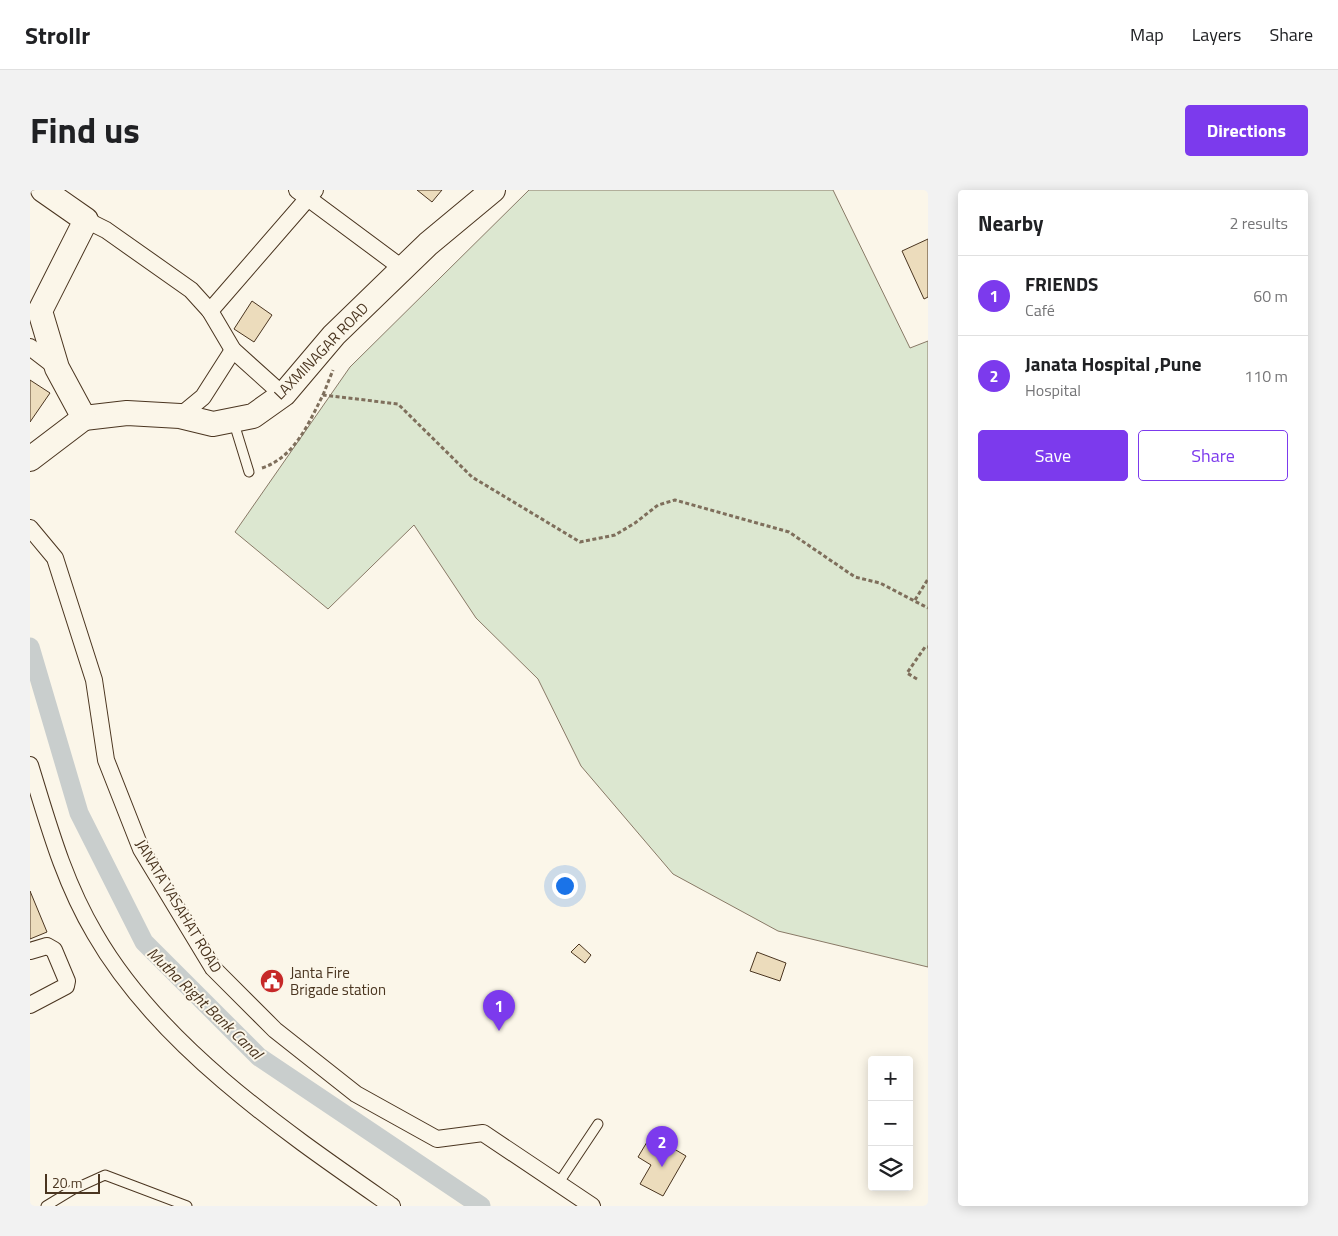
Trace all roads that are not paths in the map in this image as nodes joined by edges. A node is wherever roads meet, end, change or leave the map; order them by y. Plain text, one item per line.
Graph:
1 (43, 190) edge
2 (493, 190) edge
3 (307, 193) edge
4 (86, 220) junction
5 (402, 268) junction
6 (210, 311) junction
7 (30, 348) edge
8 (233, 350) junction
9 (57, 368) junction
10 (283, 394) junction
11 (180, 416) junction
12 (84, 418) junction
13 (233, 420) junction
14 (30, 459) edge
15 (249, 472) dead end
16 (30, 528) edge
17 (30, 764) edge
18 (30, 951) edge
19 (30, 1004) edge
20 (598, 1124) dead end
21 (558, 1184) junction
22 (46, 1206) edge
23 (187, 1206) edge
24 (392, 1206) edge
25 (592, 1206) edge

1 - 4 street
2 - 5 street, LAXMINAGAR ROAD
3 - 5 street
3 - 6 street
4 - 6 street
4 - 9 street
5 - 10 street, LAXMINAGAR ROAD
6 - 8 street
7 - 9 street
8 - 10 street
8 - 11 street
9 - 12 street
10 - 13 street, LAXMINAGAR ROAD
11 - 12 street, LAXMINAGAR ROAD
11 - 13 street, LAXMINAGAR ROAD
12 - 14 street
13 - 15 lane
16 - 21 street, JANATA VASAHAT ROAD
17 - 24 street
18 - 19 street
20 - 21 lane
21 - 25 street, JANATA VASAHAT ROAD
22 - 23 lane

